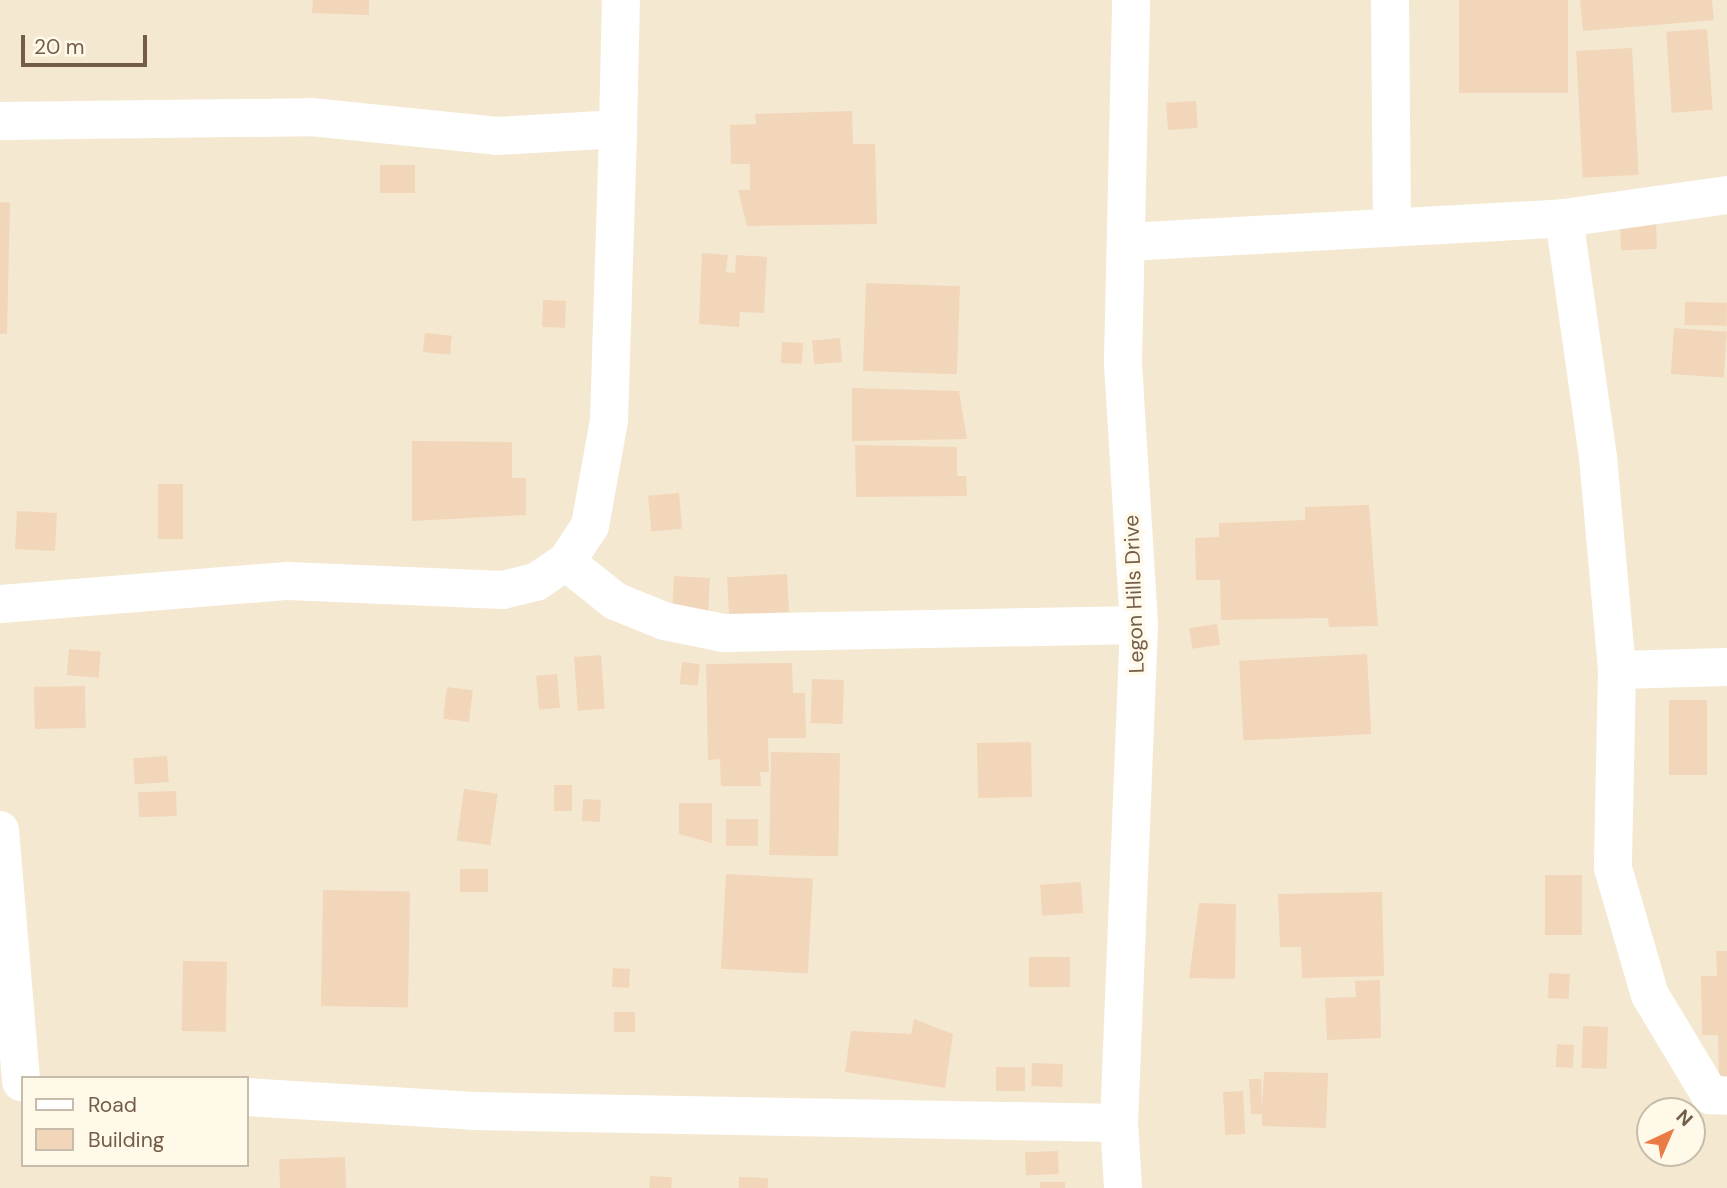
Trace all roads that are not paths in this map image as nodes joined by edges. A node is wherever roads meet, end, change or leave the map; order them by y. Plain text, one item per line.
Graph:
1 (621, 0) edge
2 (1131, 0) edge
3 (1390, 0) edge
4 (0, 121) edge
5 (618, 130) junction
6 (1727, 195) edge
7 (1564, 218) junction
8 (1392, 228) junction
9 (1127, 242) junction
10 (566, 562) junction
11 (0, 604) edge
12 (1139, 625) junction
13 (1727, 667) edge
14 (1617, 670) junction
15 (0, 830) edge
16 (15, 1082) edge
17 (1727, 1096) edge
18 (248, 1097) edge
19 (1119, 1123) junction
20 (1123, 1188) edge

1 - 5 street
2 - 9 street, Legon Hills Drive
3 - 8 street
4 - 5 street
5 - 10 street
6 - 7 street
7 - 8 street
7 - 14 street
8 - 9 street
9 - 12 street, Legon Hills Drive
10 - 11 street
10 - 12 street
12 - 19 street, Legon Hills Drive
13 - 14 street
14 - 17 street
15 - 16 street
18 - 19 street
19 - 20 street, Legon Hills Drive

